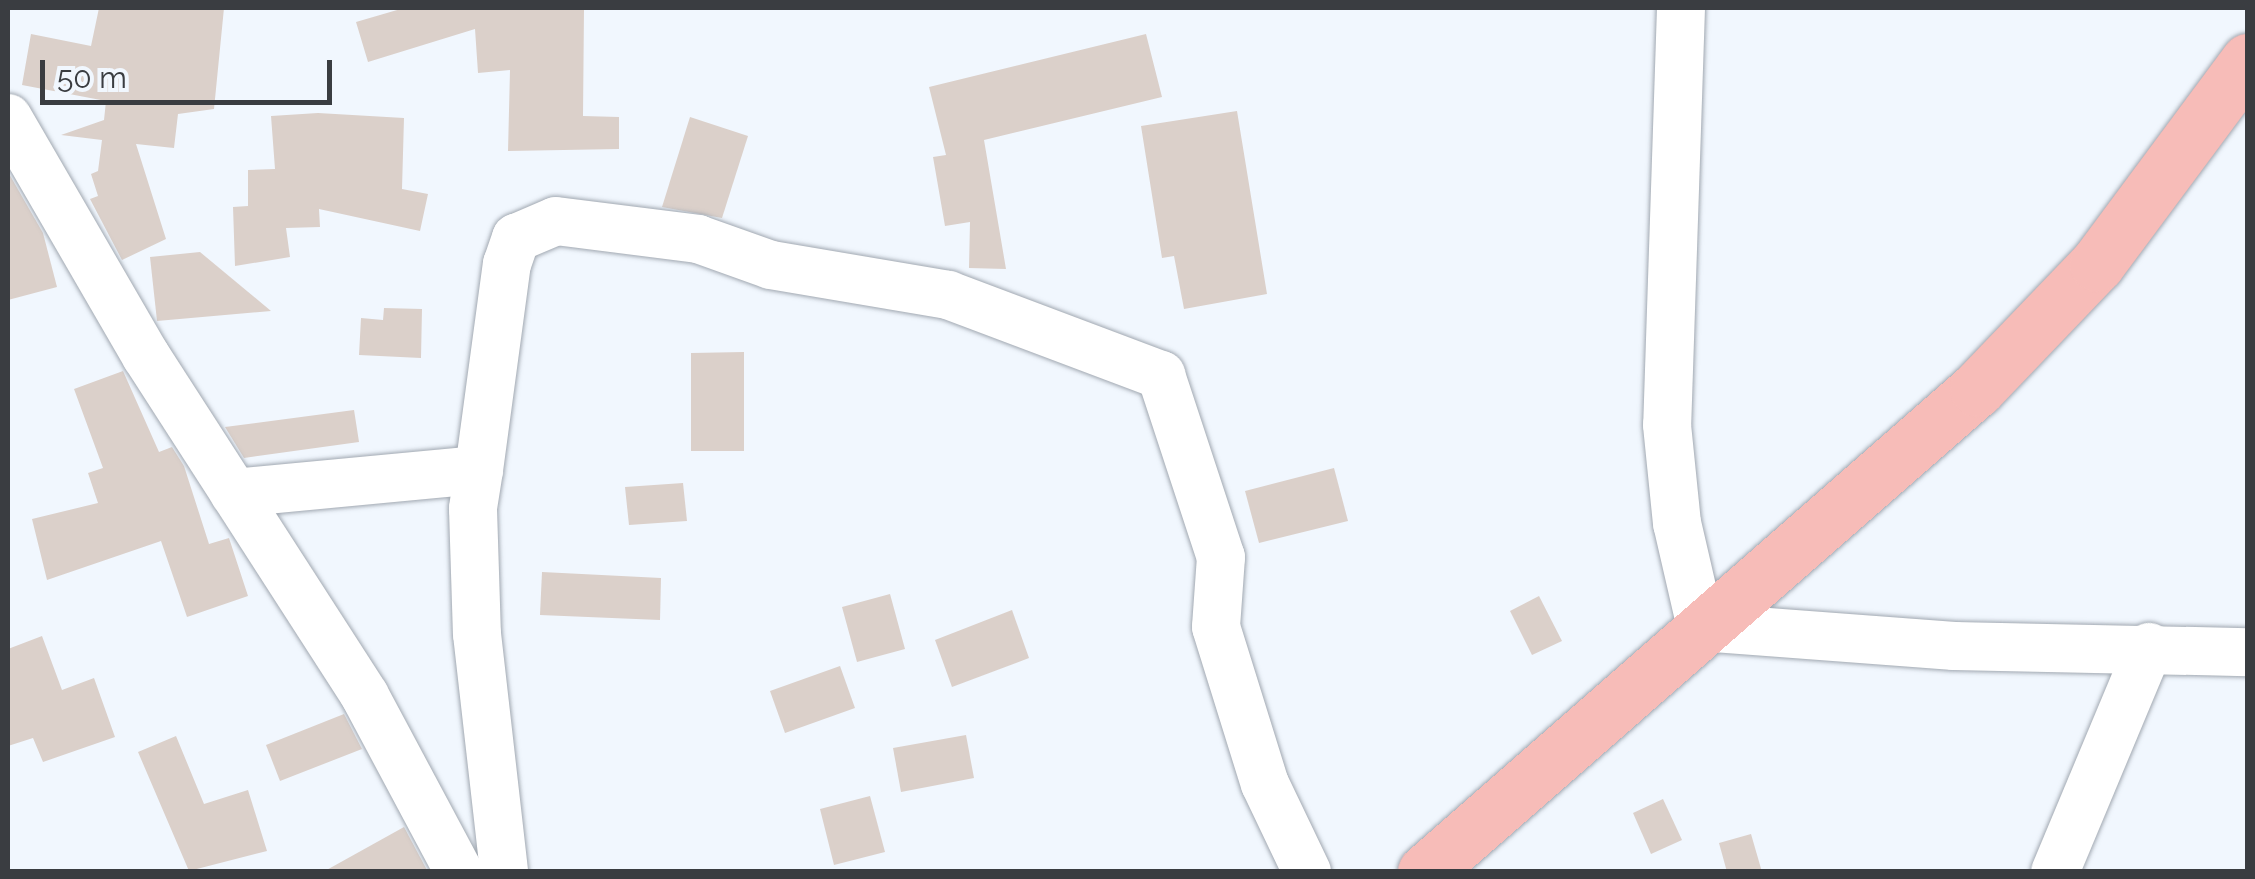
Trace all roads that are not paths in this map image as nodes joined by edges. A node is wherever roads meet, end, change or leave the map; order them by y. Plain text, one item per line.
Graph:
1 (1681, 8) edge
2 (2248, 61) edge
3 (8, 118) edge
4 (479, 470) junction
5 (234, 493) junction
6 (1701, 627) junction
7 (2148, 647) junction
8 (2248, 652) edge
9 (460, 872) edge
10 (504, 872) edge
11 (1307, 872) edge
12 (1425, 872) edge
13 (2055, 872) edge

1 - 6 street
2 - 6 main road
3 - 5 street
4 - 5 street
4 - 10 street
4 - 11 street
5 - 9 street
6 - 7 street
6 - 12 main road
7 - 8 street
7 - 13 street

